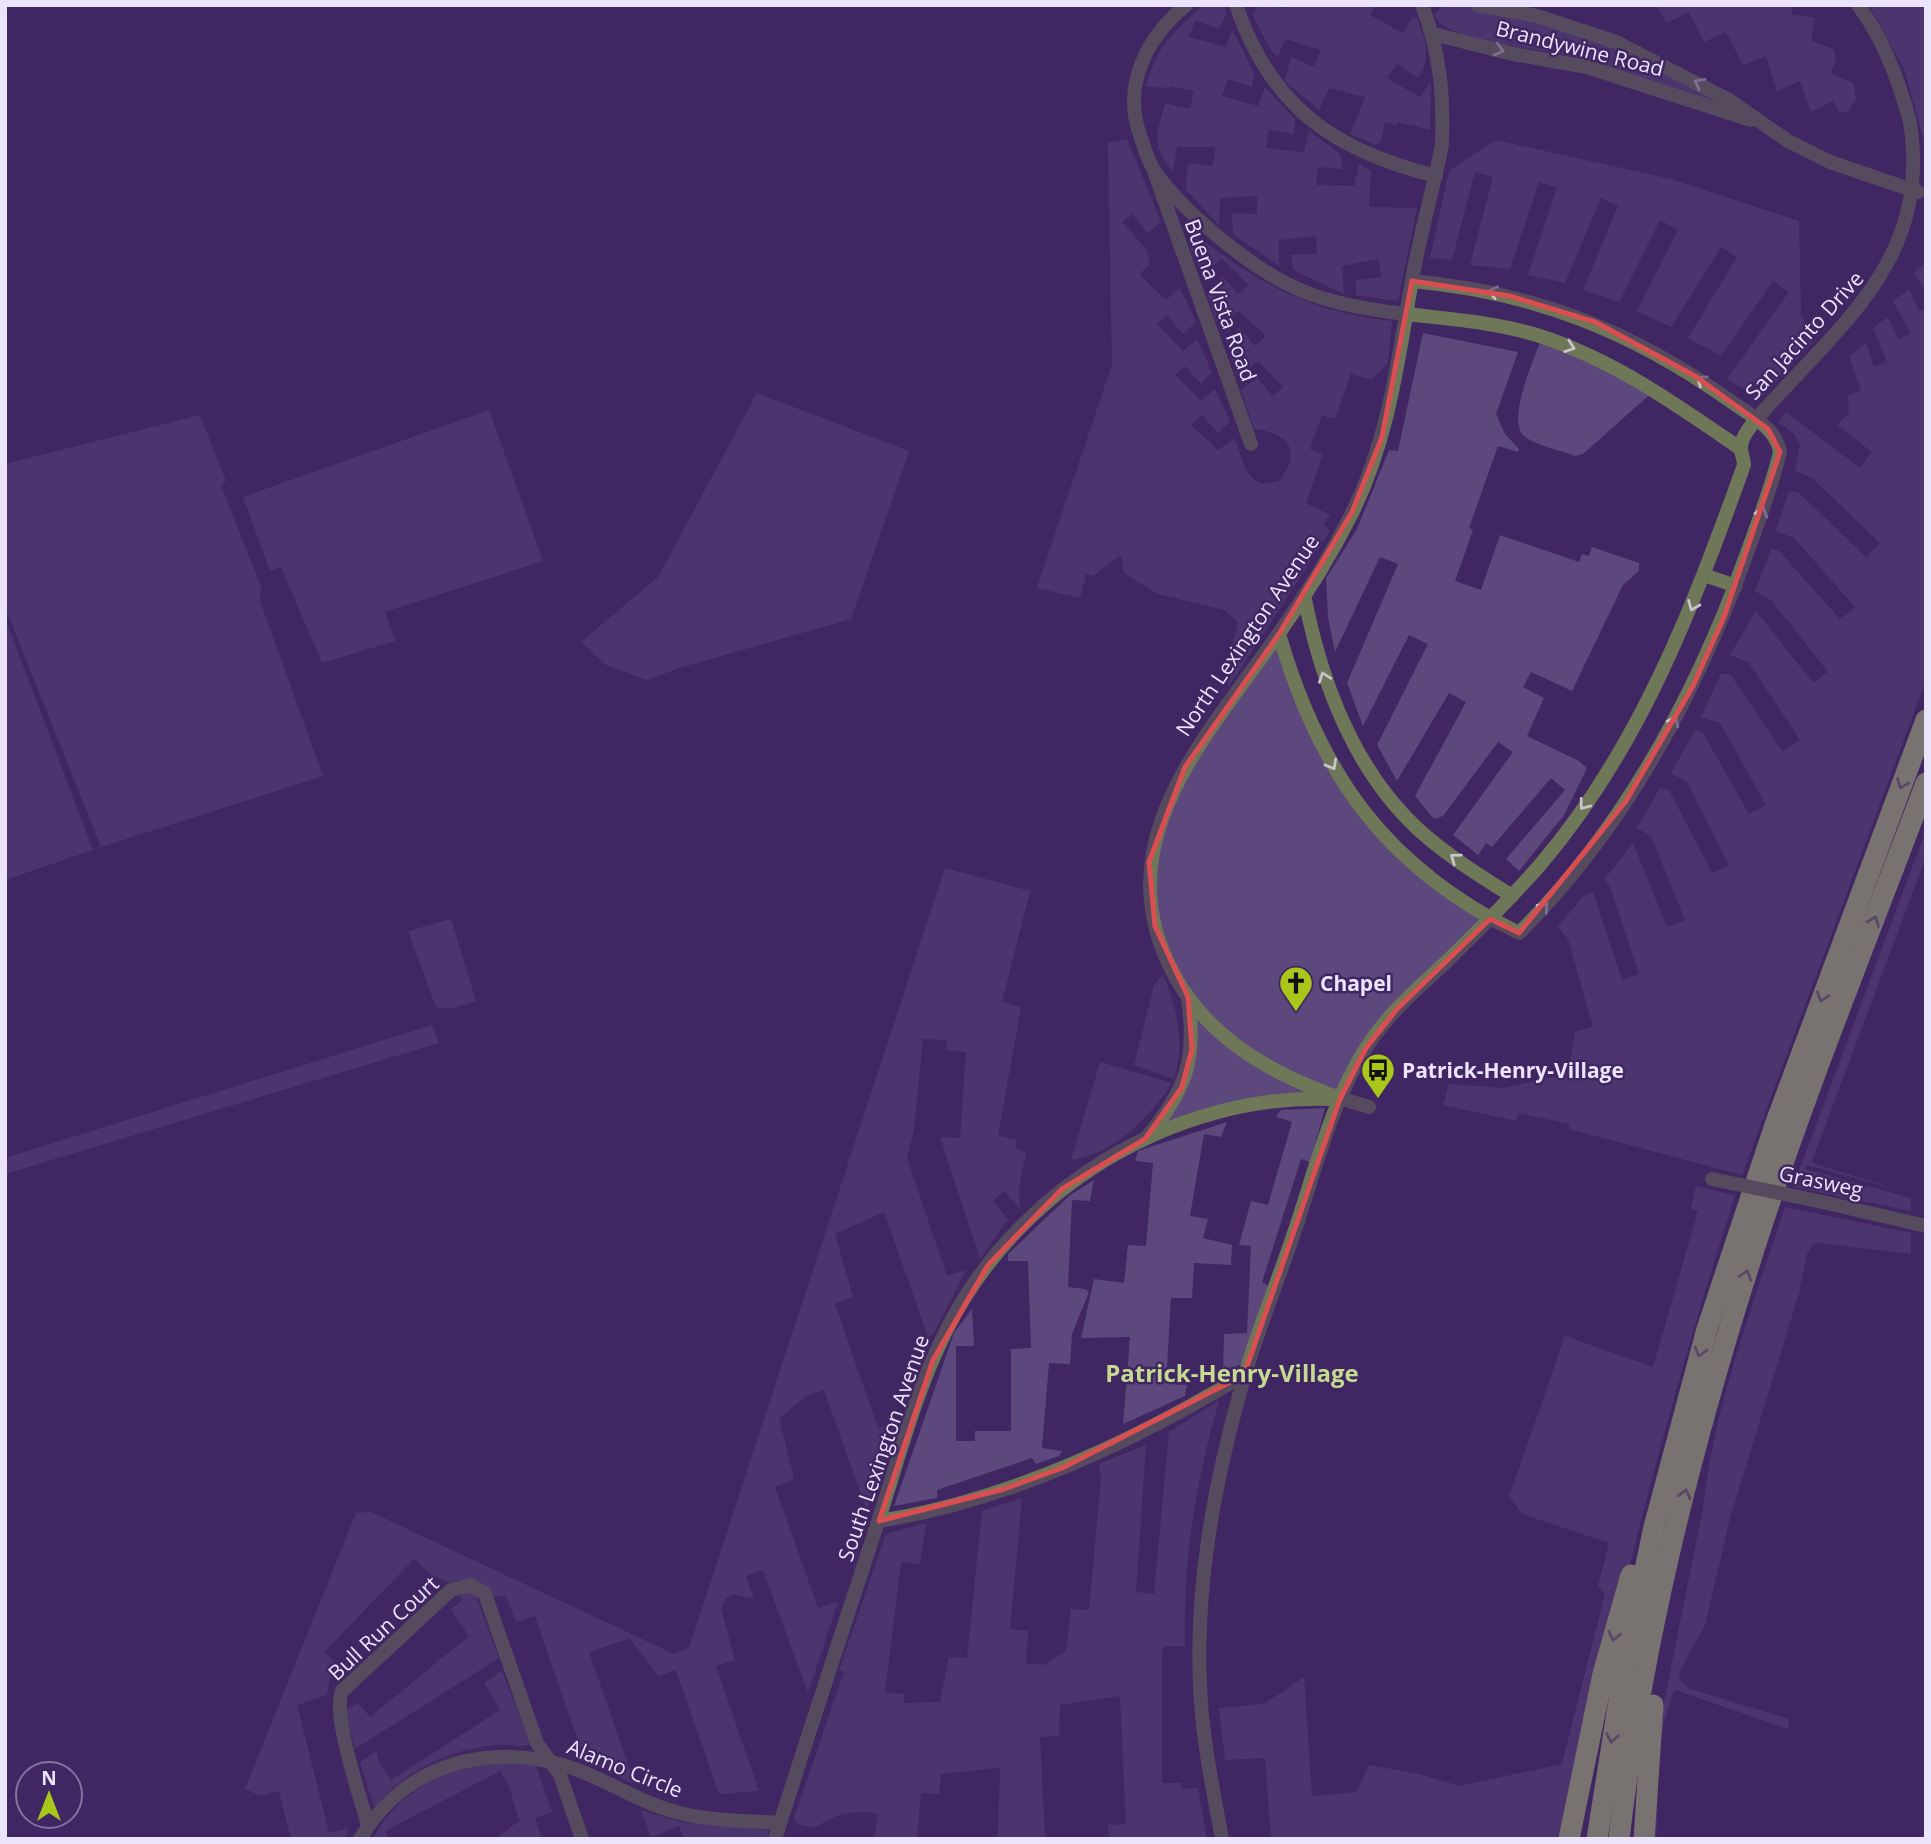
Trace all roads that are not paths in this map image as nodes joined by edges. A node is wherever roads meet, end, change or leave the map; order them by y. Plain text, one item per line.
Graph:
1 (1186, 5) edge
2 (1236, 5) edge
3 (1422, 5) edge
4 (1478, 5) edge
5 (1858, 5) edge
6 (1433, 34) junction
7 (1756, 121) junction
8 (1153, 169) junction
9 (1436, 176) junction
10 (1918, 192) junction
11 (1412, 281) junction
12 (1408, 314) junction
13 (1756, 420) junction
14 (1251, 444) dead end
15 (1741, 449) junction
16 (1704, 575) junction
17 (1735, 586) junction
18 (1304, 596) junction
19 (1279, 634) junction
20 (1926, 720) edge
21 (1926, 783) edge
22 (1512, 896) junction
23 (1490, 919) junction
24 (1188, 997) junction
25 (1340, 1099) junction
26 (1369, 1107) dead end
27 (1146, 1139) junction
28 (1709, 1178) dead end
29 (1926, 1226) edge
30 (1244, 1375) junction
31 (879, 1521) junction
32 (1654, 1527) junction
33 (1669, 1560) junction
34 (548, 1760) junction
35 (780, 1823) junction
36 (368, 1825) junction
37 (360, 1839) edge
38 (582, 1839) edge
39 (775, 1839) edge
40 (1222, 1839) edge
41 (1569, 1839) edge
42 (1597, 1839) edge
43 (1619, 1839) edge
44 (1644, 1839) edge

1 - 8 street
2 - 9 street
3 - 6 street, North Lexington Avenue
7 -> 4 street, Brandywine Road
5 - 10 street, San Jacinto Drive
6 -> 7 street, Brandywine Road
6 - 9 street, North Lexington Avenue
7 - 10 street, Brandywine Road
8 - 12 street
8 - 14 street, Buena Vista Road
9 - 11 street, North Lexington Avenue
10 - 13 street, San Jacinto Drive
11 - 12 street, North Lexington Avenue
13 -> 11 street
12 -> 15 street
12 - 18 street, North Lexington Avenue
13 - 15 street, San Jacinto Drive
17 -> 13 street
15 - 16 street
16 - 17 street
16 -> 22 street
23 -> 17 street
18 - 19 street, North Lexington Avenue
22 -> 18 street
19 -> 23 street
19 - 24 street, North Lexington Avenue
20 -> 32 highway
33 -> 21 highway
22 - 23 street
23 - 25 street
24 - 25 street, North Lexington Avenue
24 - 27 street, North Lexington Avenue
25 - 26 street
25 - 27 street, South Lexington Avenue
25 - 30 street
27 - 31 street, South Lexington Avenue
28 - 29 street, Grasweg, bridge
30 - 31 street
30 - 40 street
31 - 35 street, South Lexington Avenue
32 -> 41 highway
32 -> 42 highway
33 - 43 highway
33 - 44 highway
34 - 35 street, Alamo Circle
34 - 36 street, Alamo Circle
34 - 36 street, Bull Run Court
34 - 38 street, Bull Run Court
35 - 39 street, South Lexington Avenue
36 - 37 street, Alamo Circle

